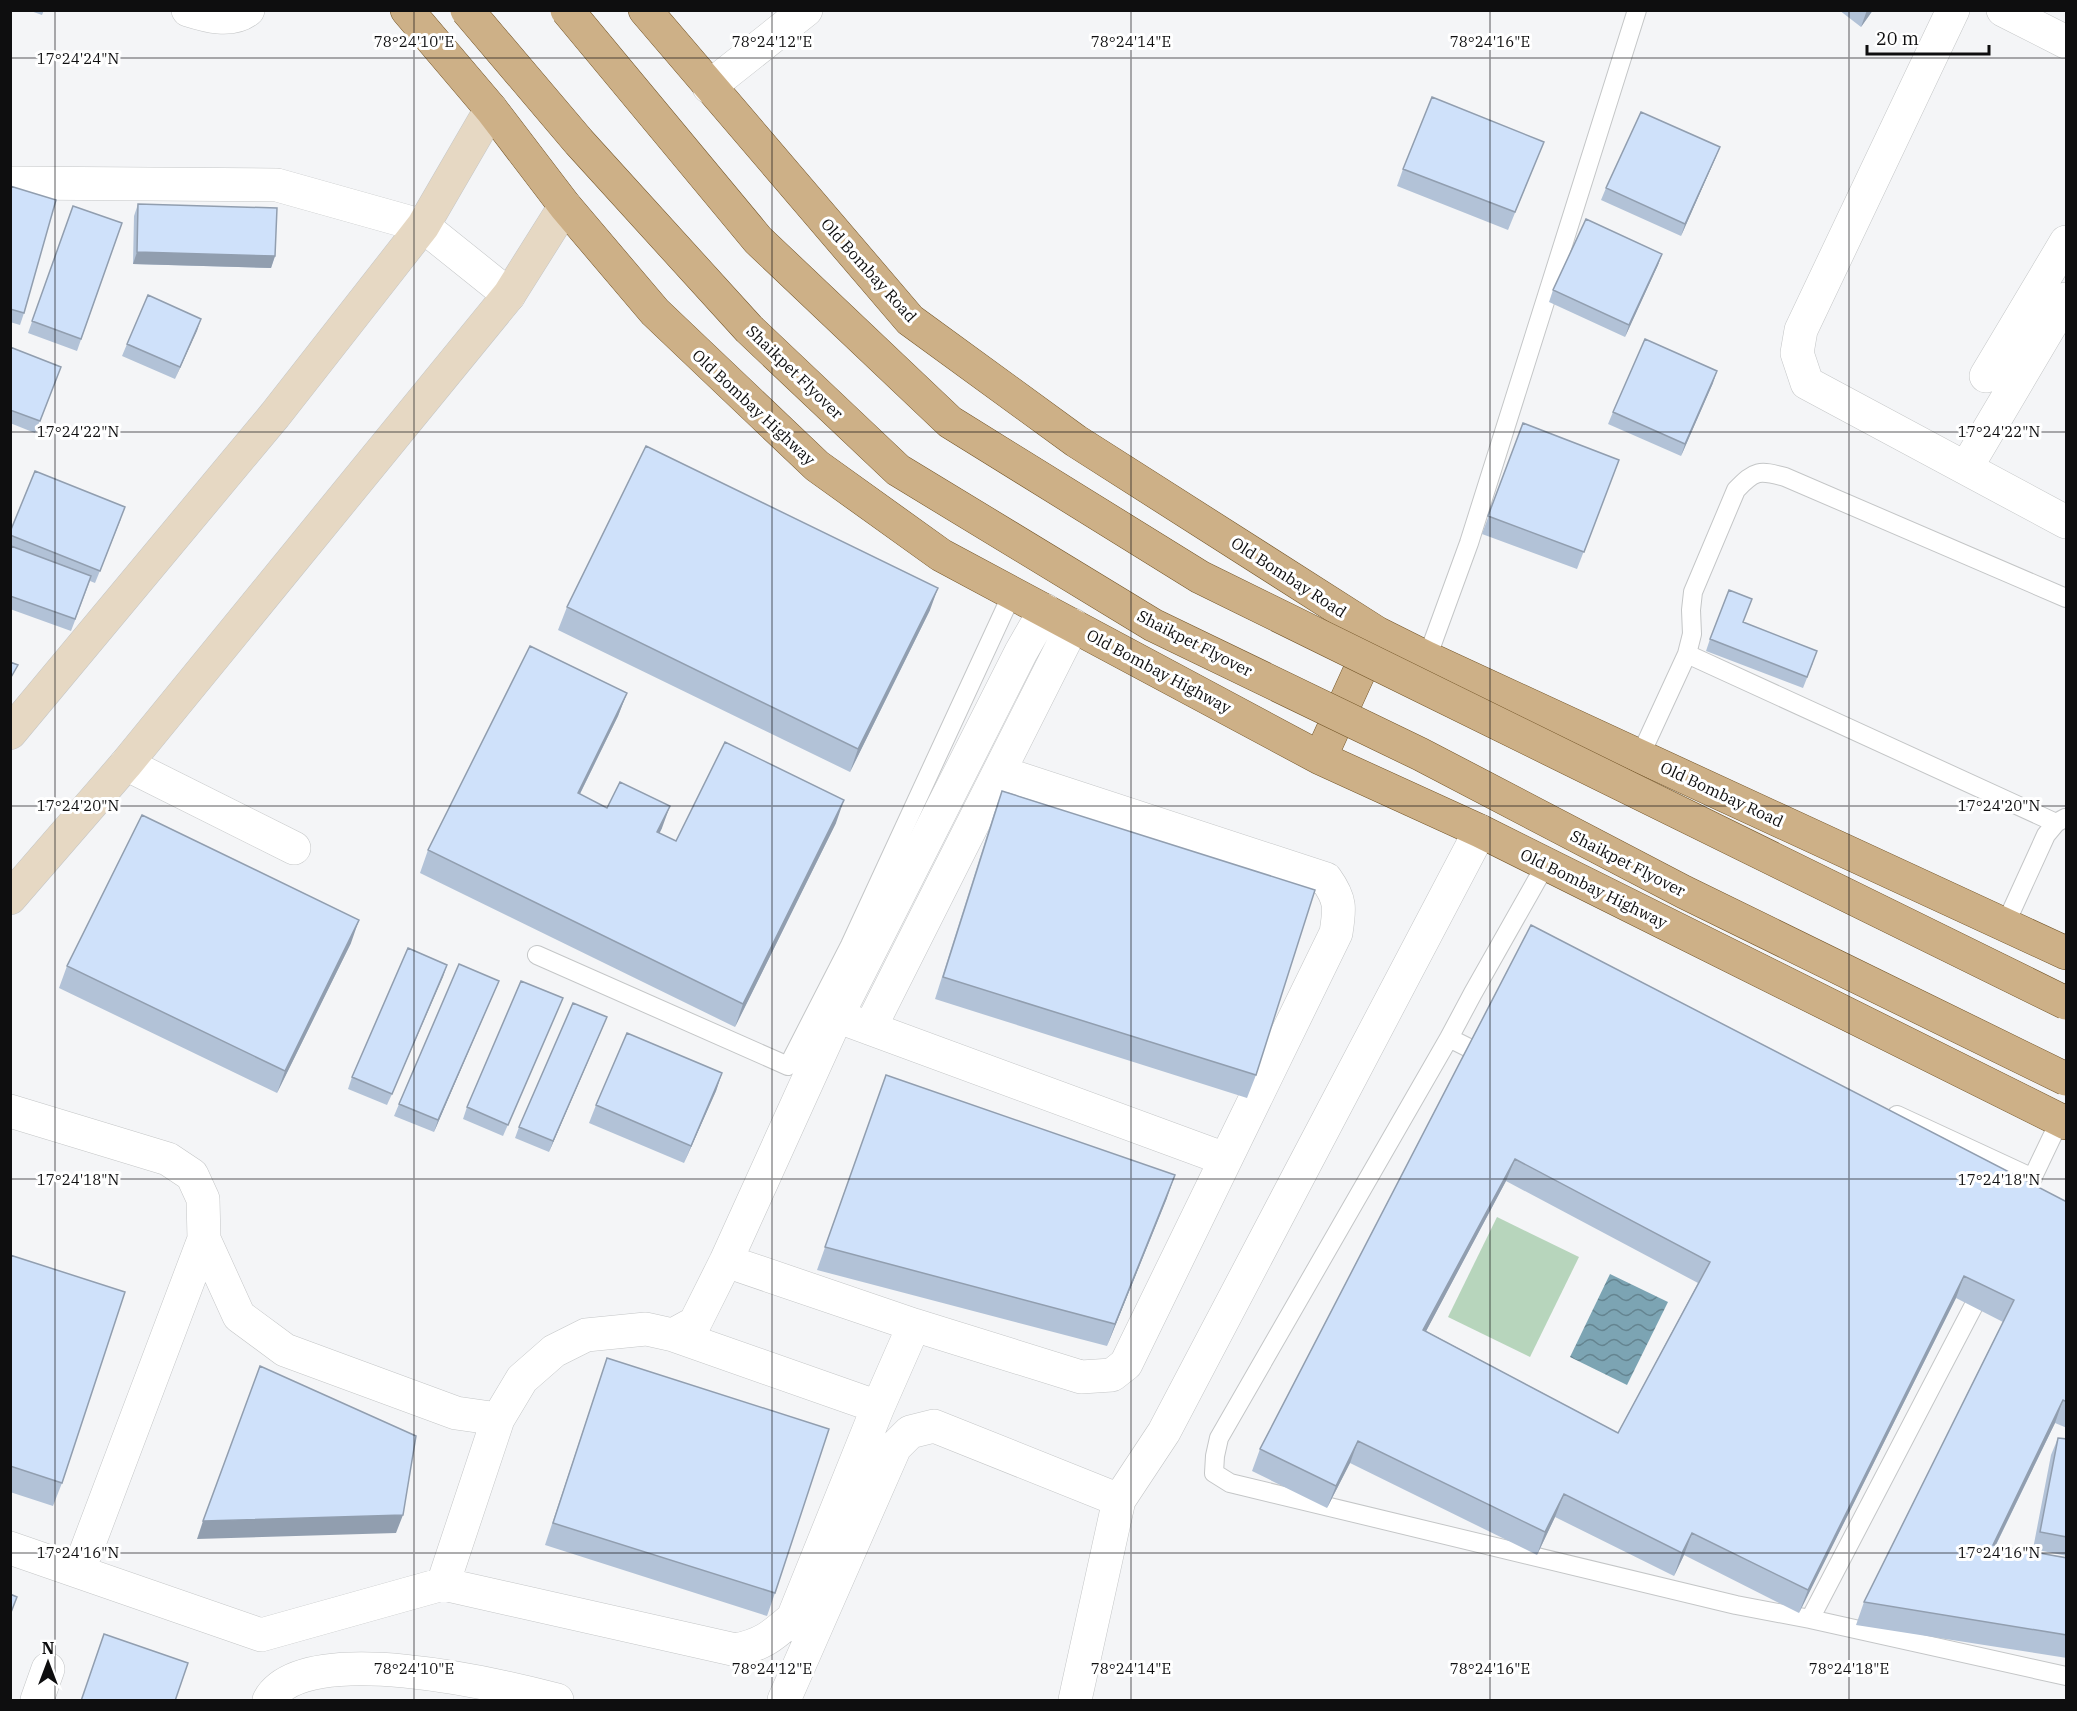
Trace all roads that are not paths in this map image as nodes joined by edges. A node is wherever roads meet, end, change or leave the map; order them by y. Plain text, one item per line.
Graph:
1 (188, 10) edge
2 (248, 10) edge
3 (407, 10) edge
4 (467, 10) edge
5 (567, 10) edge
6 (645, 10) edge
7 (806, 10) edge
8 (1636, 10) edge
9 (1953, 10) edge
10 (2003, 10) edge
11 (2067, 42) edge
12 (710, 87) junction
13 (490, 109) junction
14 (10, 183) edge
15 (566, 206) junction
16 (423, 226) junction
17 (2067, 242) edge
18 (509, 295) junction
19 (2067, 299) edge
20 (1986, 376) dead end
21 (1966, 468) junction
22 (2067, 522) edge
23 (1012, 594) junction
24 (2067, 598) edge
25 (1059, 617) junction
26 (1377, 633) junction
27 (1687, 654) junction
28 (1427, 658) junction
29 (10, 733) edge
30 (1640, 756) junction
31 (1320, 758) junction
32 (126, 764) junction
33 (999, 772) junction
34 (2062, 820) edge
35 (1480, 831) junction
36 (294, 849) dead end
37 (1546, 864) junction
38 (10, 897) edge
39 (2006, 925) junction
40 (1506, 934) junction
41 (1526, 944) edge
42 (2067, 953) edge
43 (537, 955) dead end
44 (2067, 1003) edge
45 (837, 1016) junction
46 (870, 1028) junction
47 (1449, 1038) junction
48 (1502, 1064) edge
49 (2067, 1079) edge
50 (1881, 1108) edge
51 (10, 1111) edge
52 (2063, 1121) edge
53 (1225, 1159) junction
54 (2032, 1178) junction
55 (2013, 1219) edge
56 (204, 1239) junction
57 (726, 1262) junction
58 (1992, 1267) edge
59 (1958, 1286) edge
60 (1979, 1296) junction
61 (914, 1325) junction
62 (673, 1335) junction
63 (878, 1407) junction
64 (498, 1419) junction
65 (1119, 1500) junction
66 (10, 1548) edge
67 (79, 1570) junction
68 (443, 1584) junction
69 (1810, 1619) junction
70 (48, 1669) dead end
71 (2067, 1676) edge
72 (37, 1701) edge
73 (269, 1701) edge
74 (557, 1701) edge
75 (784, 1701) edge
76 (1075, 1701) edge

1 - 2 street
3 - 13 main road, Old Bombay Highway
4 - 49 main road, Shaikpet Flyover, bridge
5 - 44 main road, bridge
6 - 12 main road, Old Bombay Road
7 - 12 street
8 - 28 lane
9 - 21 street
10 - 11 street
12 - 26 main road, Old Bombay Road
13 - 15 main road, Old Bombay Highway
13 - 16 street
14 - 16 street
15 - 18 street
15 - 23 main road, Old Bombay Highway
16 - 18 street
16 - 29 street
17 - 20 street
18 - 32 street
19 - 21 street
21 - 22 street
23 - 25 main road, Old Bombay Highway
23 - 43 lane
24 - 27 lane
25 - 31 main road, Old Bombay Highway
25 - 33 street
25 - 45 street
26 - 28 main road, Old Bombay Road
26 - 31 main road
27 - 30 lane
27 - 34 lane
28 - 30 main road, Old Bombay Road
30 - 39 main road, Old Bombay Road
31 - 35 main road, Old Bombay Highway
32 - 36 street
32 - 38 street
33 - 46 street
33 - 53 street
34 - 39 lane
35 - 37 main road, Old Bombay Highway
35 - 65 street
37 - 40 lane
37 - 52 main road, Old Bombay Highway
39 - 42 main road, Old Bombay Road
40 - 41 lane
40 - 47 lane
45 - 46 street
45 - 57 street
46 - 53 street
47 - 48 lane
47 - 69 lane
50 - 54 lane
51 - 56 street
52 - 54 lane
53 - 61 street
54 - 55 lane
56 - 64 street
56 - 67 street
57 - 61 street
57 - 62 street
58 - 60 lane
59 - 60 lane
60 - 69 lane
61 - 63 street
62 - 63 street
62 - 64 street
63 - 68 street
64 - 68 street
65 - 75 street
65 - 76 street
66 - 67 street
67 - 68 street
69 - 71 lane
70 - 72 street
73 - 74 street

